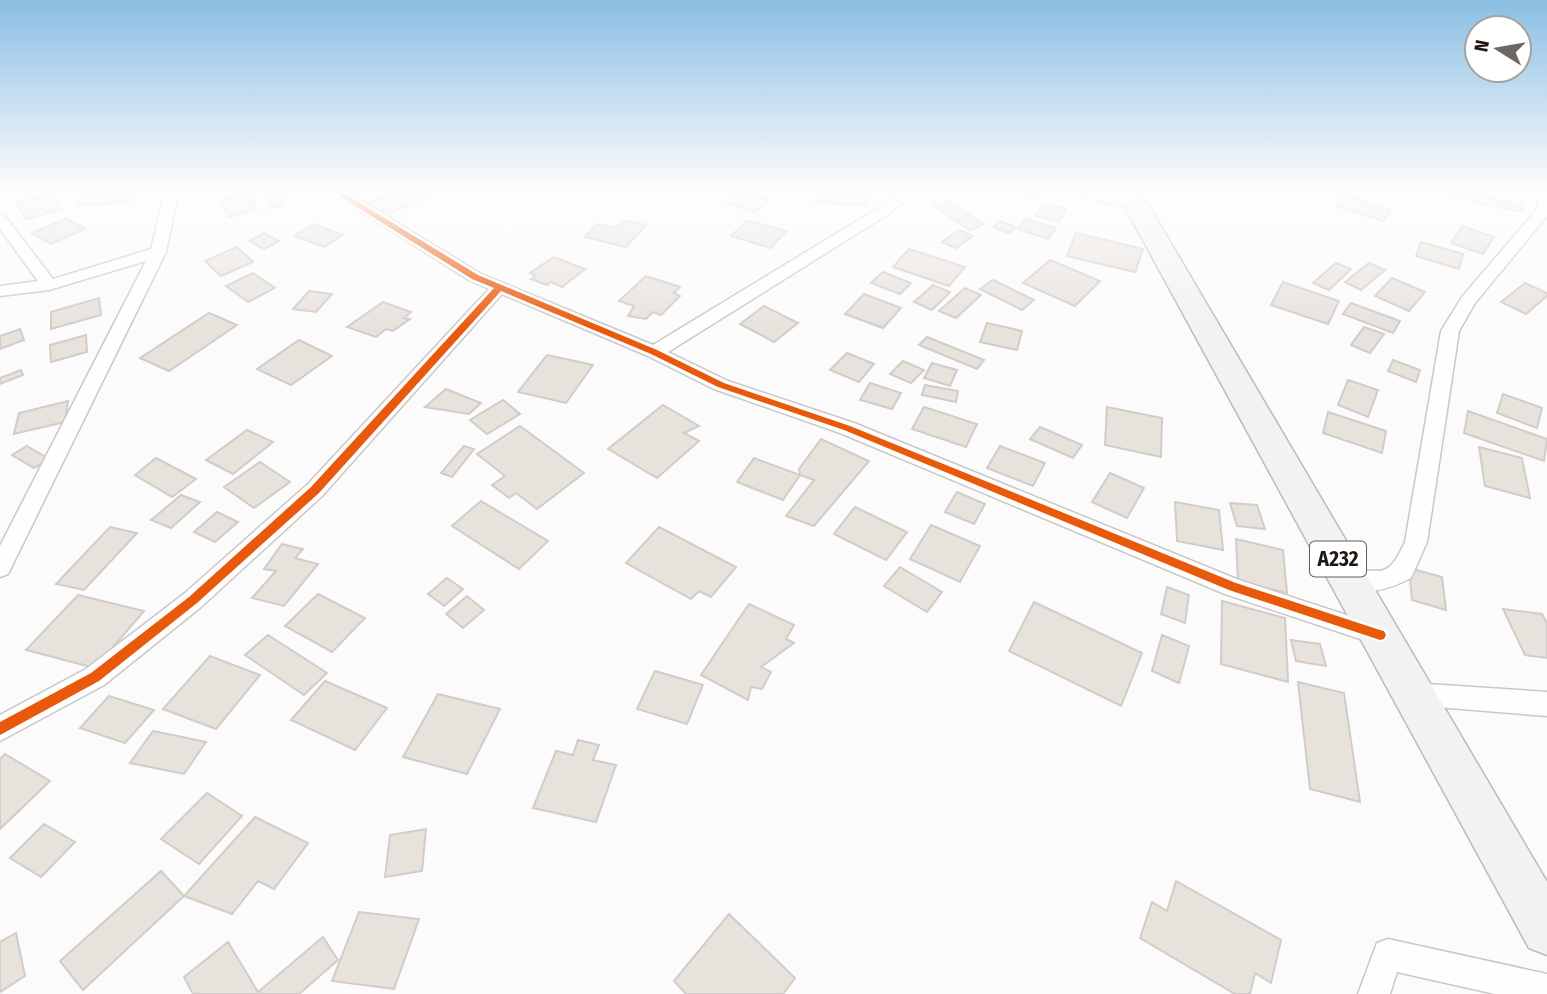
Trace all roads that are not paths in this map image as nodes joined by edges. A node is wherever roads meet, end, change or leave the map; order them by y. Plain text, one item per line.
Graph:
1 (12, 235) edge
2 (162, 235) edge
3 (407, 235) edge
4 (844, 235) edge
5 (1154, 235) edge
6 (1522, 235) edge
7 (158, 252) junction
8 (50, 285) junction
9 (500, 287) junction
10 (0, 290) edge
11 (654, 352) junction
12 (0, 568) edge
13 (1352, 581) junction
14 (1380, 635) junction
15 (1412, 694) junction
16 (1547, 704) edge
17 (0, 729) edge
18 (1547, 930) edge
19 (1547, 990) edge
20 (1374, 994) edge

1 - 8 street
2 - 7 street
3 - 9 street
4 - 11 street
5 - 13 main road, A232
6 - 13 street
7 - 8 street
7 - 12 street
8 - 10 street
9 - 11 street
9 - 17 street
11 - 14 street
13 - 14 main road, A232
14 - 15 main road, A232
15 - 16 street
15 - 18 main road, A232
19 - 20 street

